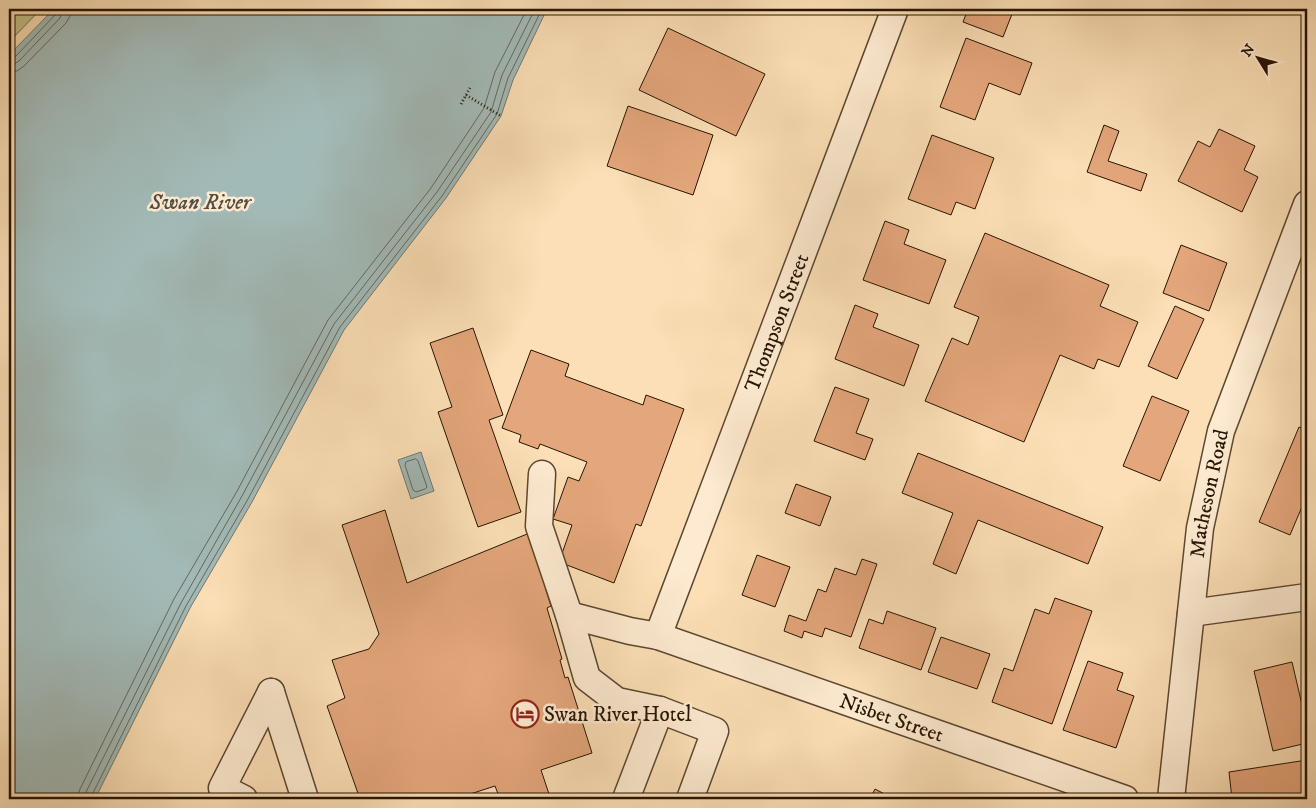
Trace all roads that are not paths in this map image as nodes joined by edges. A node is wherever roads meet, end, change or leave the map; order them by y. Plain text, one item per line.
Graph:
1 (896, 9) edge
2 (1307, 204) edge
3 (542, 474) dead end
4 (1307, 597) edge
5 (1191, 613) junction
6 (569, 615) junction
7 (658, 636) junction
8 (660, 710) junction
9 (244, 799) edge
10 (305, 799) edge
11 (626, 799) edge
12 (690, 799) edge
13 (1125, 799) edge
14 (1170, 799) edge

1 - 7 street, Thompson Street
2 - 5 street, Matheson Road
3 - 6 street
4 - 5 street
5 - 14 street, Matheson Road
6 - 7 street, Nisbet Street
6 - 8 street
7 - 13 street, Nisbet Street
8 - 11 street
8 - 12 street
9 - 10 street

